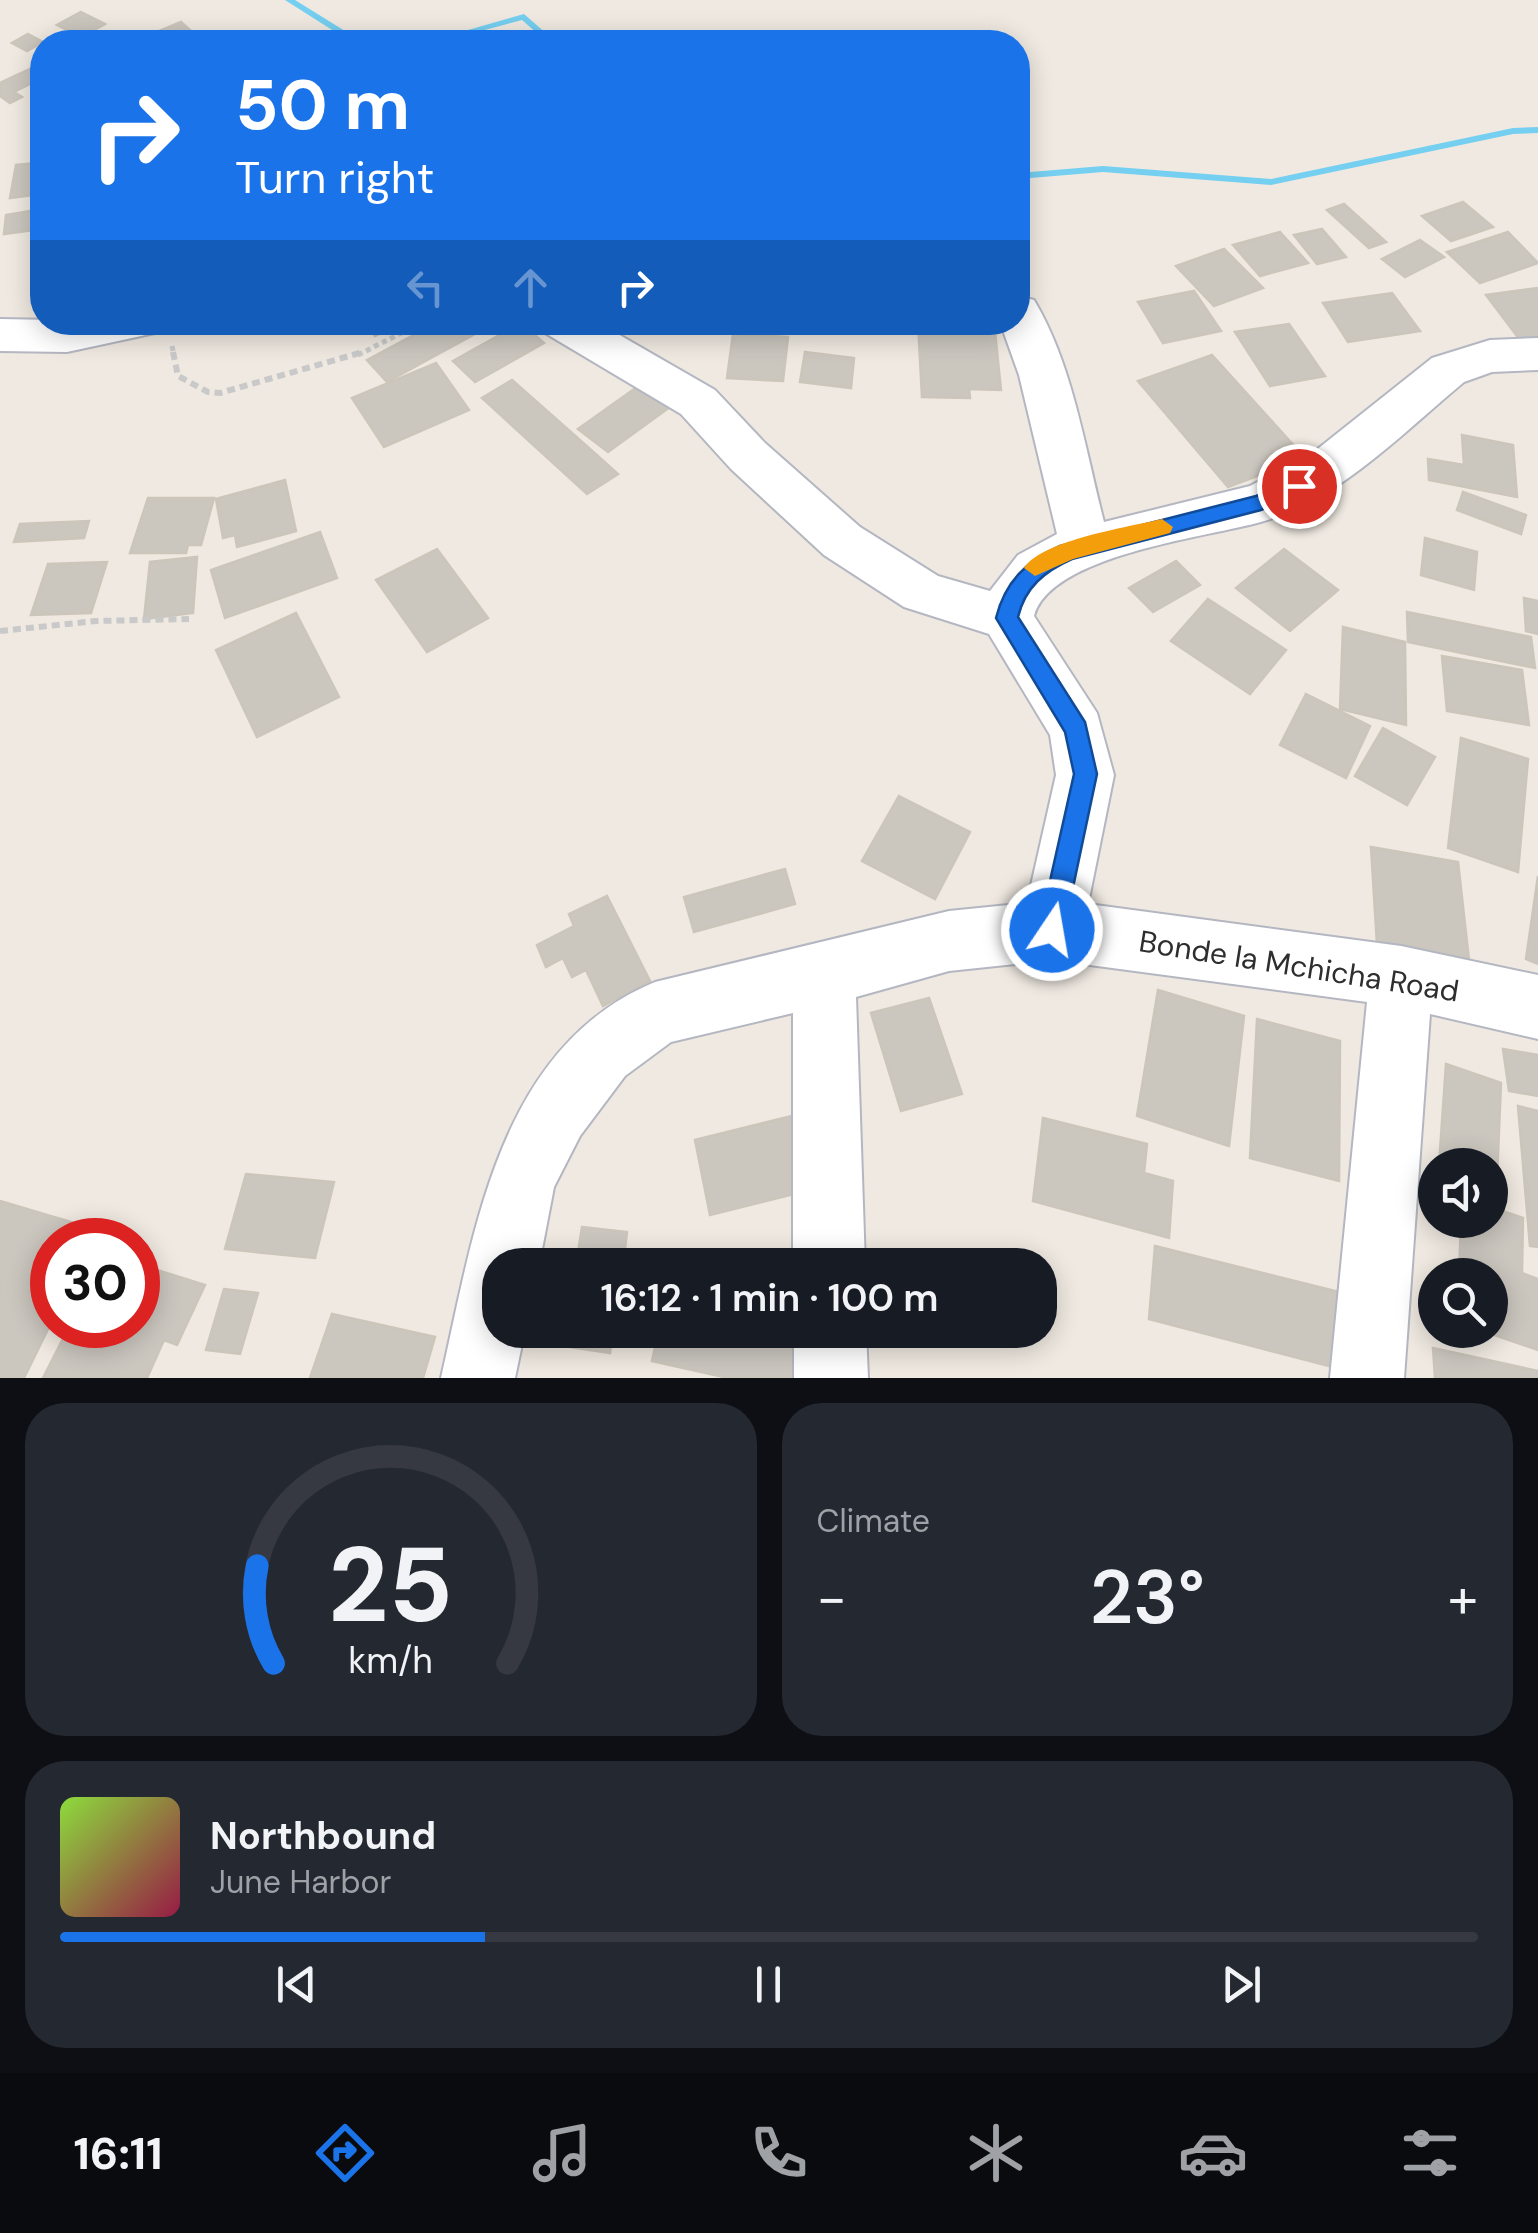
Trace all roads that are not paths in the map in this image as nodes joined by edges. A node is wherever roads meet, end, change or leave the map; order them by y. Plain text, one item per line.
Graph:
1 (0, 335) edge
2 (89, 335) edge
3 (583, 335) edge
4 (1027, 335) edge
5 (1538, 354) edge
6 (1086, 549) junction
7 (1006, 618) junction
8 (1052, 930) junction
9 (824, 976) junction
10 (1401, 976) junction
11 (1538, 1007) edge
12 (507, 1248) edge
13 (829, 1248) edge
14 (485, 1348) edge
15 (830, 1348) edge
16 (478, 1378) edge
17 (831, 1378) edge
18 (1367, 1378) edge

1 - 2 street
3 - 7 street
4 - 6 street
5 - 6 street
6 - 7 street
7 - 8 street
8 - 9 street, Bonde la Mchicha Road
8 - 10 street, Bonde la Mchicha Road
9 - 12 street, Bonde la Mchicha Road
9 - 13 street
10 - 11 street, Bonde la Mchicha Road
10 - 18 street
14 - 16 street
15 - 17 street

